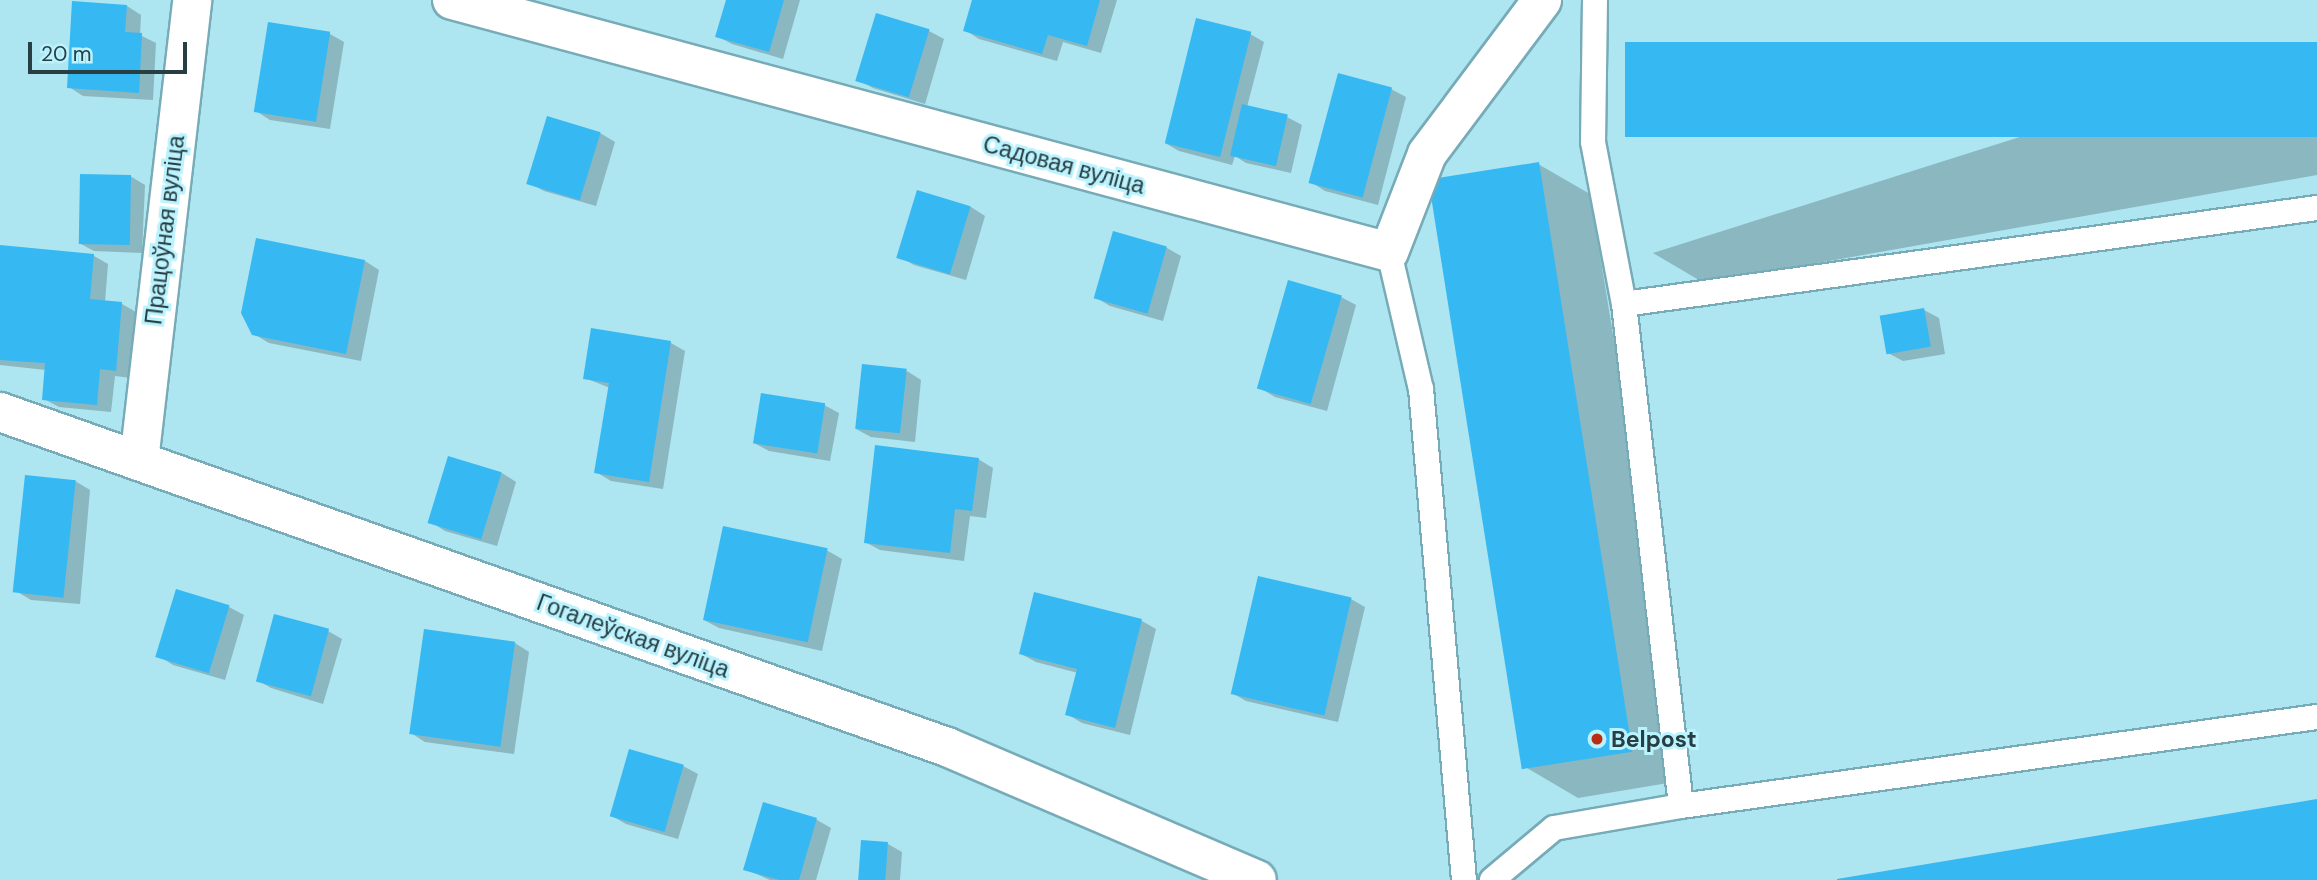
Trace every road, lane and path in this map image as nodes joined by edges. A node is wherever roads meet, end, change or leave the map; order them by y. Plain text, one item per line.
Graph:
1 (192, 0) edge
2 (452, 0) edge
3 (1542, 0) edge
4 (1595, 0) edge
5 (2317, 208) edge
6 (1389, 252) junction
7 (1624, 304) junction
8 (0, 412) edge
9 (139, 461) junction
10 (2317, 717) edge
11 (1681, 806) junction
12 (1257, 880) edge
13 (1464, 880) edge
14 (1492, 880) edge

1 - 9 street, Працоўная вуліца
2 - 6 street, Садовая вуліца
3 - 6 street
4 - 7 lane
5 - 7 lane
6 - 13 lane
7 - 11 lane
8 - 9 street, Гогалеўская вуліца
9 - 12 street, Гогалеўская вуліца
10 - 11 lane
11 - 14 lane

